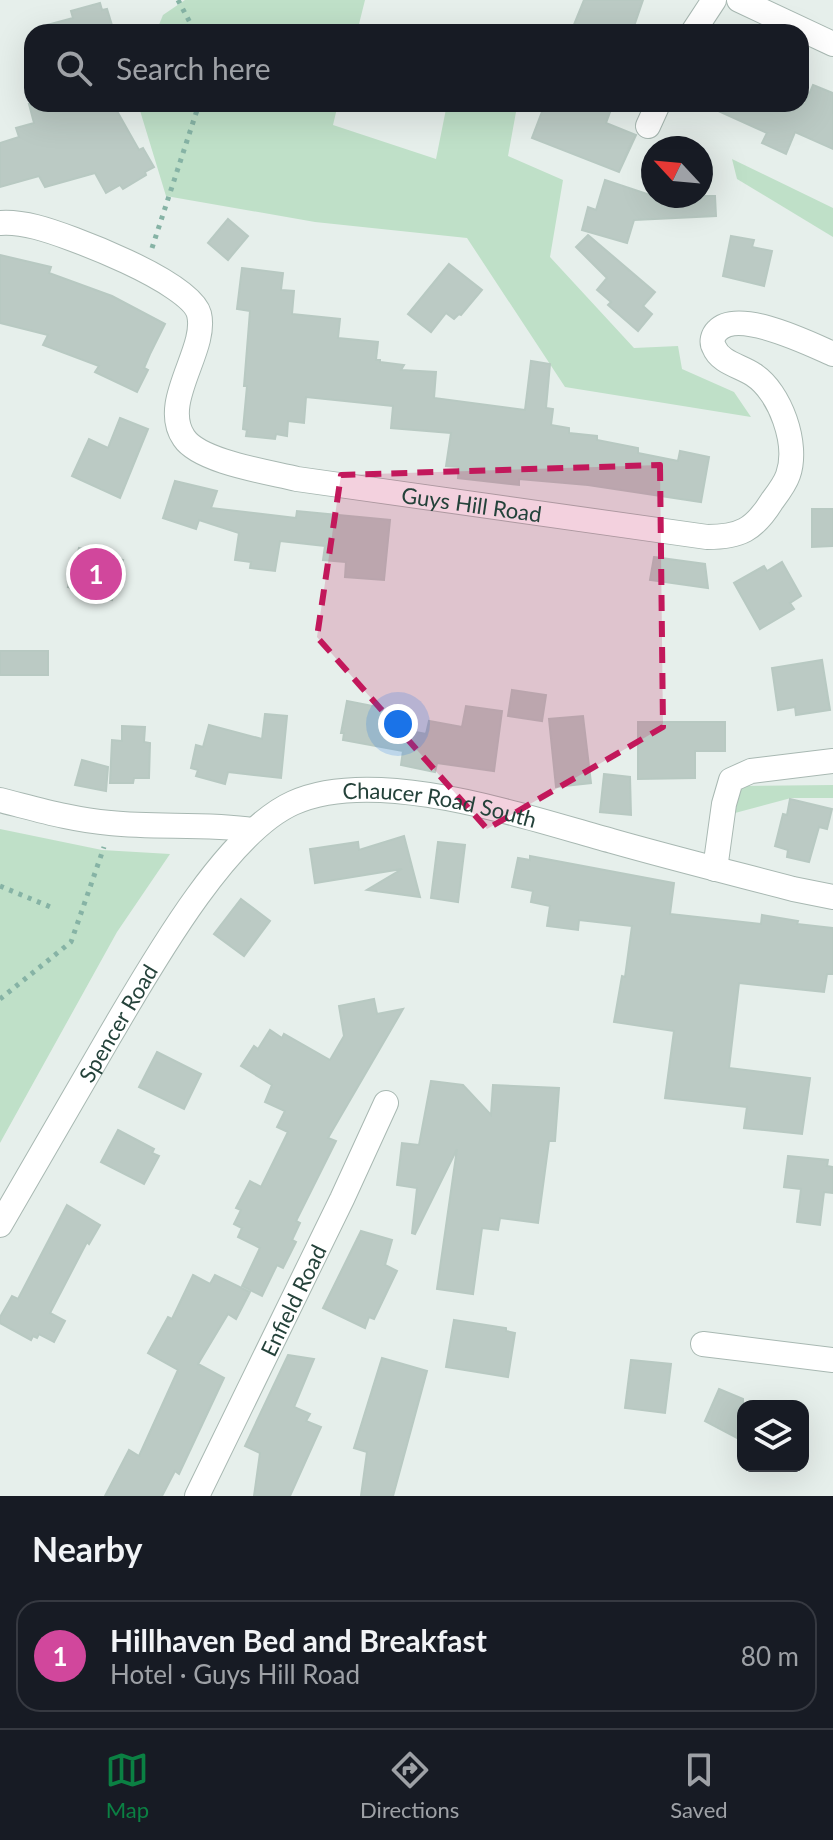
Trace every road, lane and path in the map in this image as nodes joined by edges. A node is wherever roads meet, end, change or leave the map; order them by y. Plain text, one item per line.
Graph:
1 (178, 0) edge
2 (714, 0) edge
3 (739, 0) edge
4 (191, 24) edge
5 (698, 24) edge
6 (790, 24) edge
7 (809, 33) edge
8 (833, 44) edge
9 (196, 112) edge
10 (654, 112) edge
11 (648, 126) dead end
12 (0, 223) edge
13 (145, 271) junction
14 (833, 354) edge
15 (833, 761) edge
16 (0, 800) edge
17 (112, 824) junction
18 (253, 830) junction
19 (715, 869) junction
20 (0, 886) edge
21 (833, 897) edge
22 (53, 908) dead end
23 (0, 999) edge
24 (386, 1103) dead end
25 (0, 1225) edge
26 (703, 1344) dead end
27 (833, 1360) edge
28 (197, 1496) edge

1 - 4 path
2 - 5 street
3 - 6 street
7 - 8 street
9 - 13 path
10 - 11 street
12 - 13 street, Guys Hill Road
13 - 14 street, Guys Hill Road
15 - 19 street
16 - 17 street
17 - 18 street
17 - 23 path
18 - 19 street, Chaucer Road South
18 - 25 street, Spencer Road
19 - 21 street, Chaucer Road South
20 - 22 path
24 - 28 street, Enfield Road
26 - 27 street

